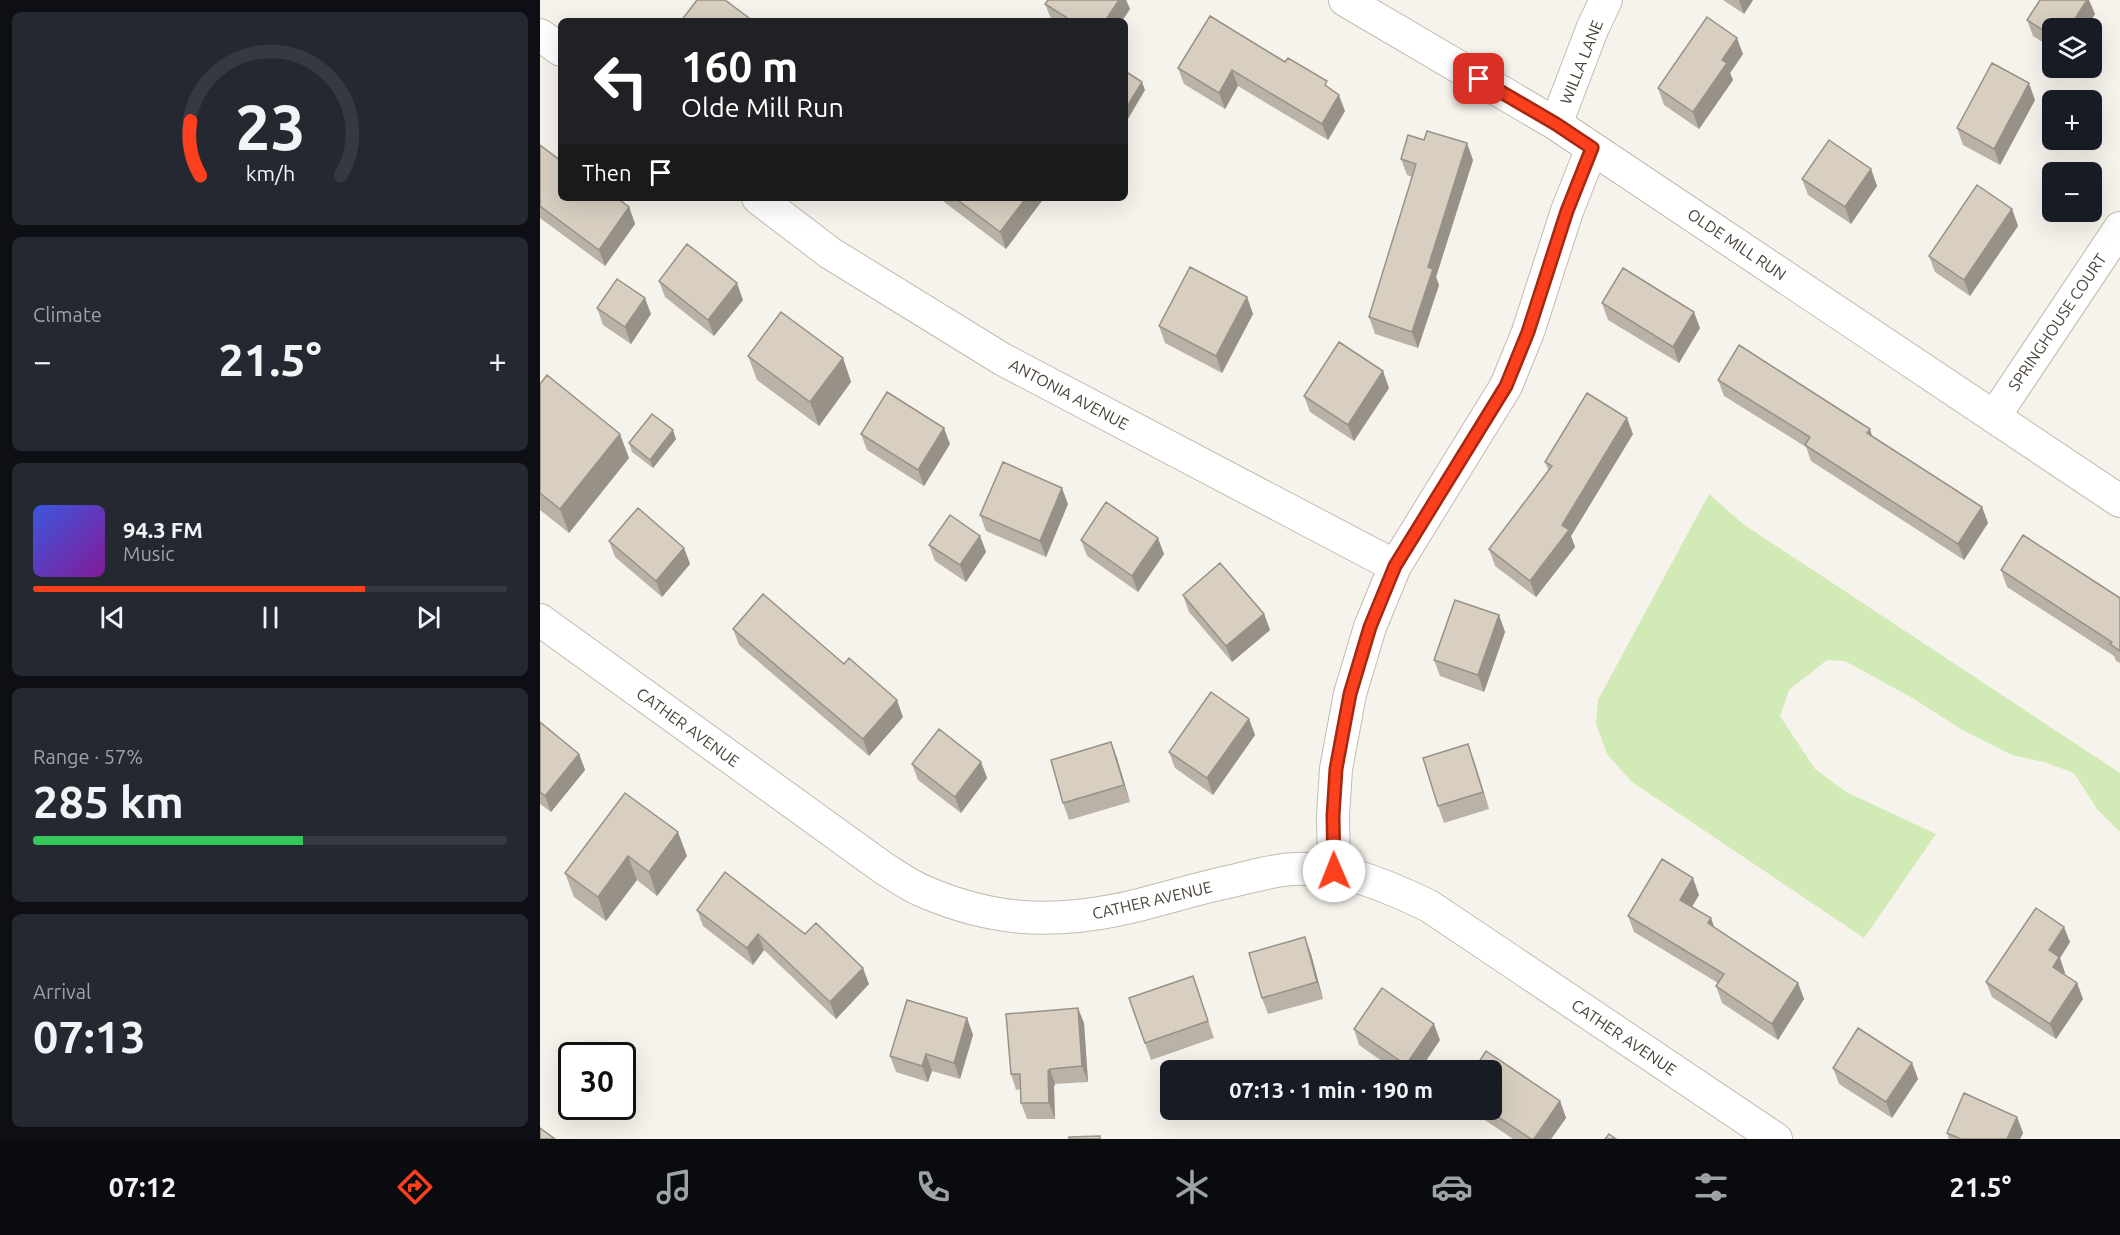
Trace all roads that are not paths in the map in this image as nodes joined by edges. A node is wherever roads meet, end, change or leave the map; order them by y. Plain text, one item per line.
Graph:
1 (1345, 0) edge
2 (1606, 0) edge
3 (540, 34) edge
4 (558, 48) edge
5 (1556, 124) junction
6 (1592, 148) junction
7 (762, 201) edge
8 (2120, 228) edge
9 (1994, 417) junction
10 (2120, 501) edge
11 (1395, 566) junction
12 (540, 620) edge
13 (1334, 871) junction
14 (1776, 1139) edge

1 - 5 street, OLDE MILL RUN
2 - 5 street, WILLA LANE
3 - 4 street
5 - 6 street, OLDE MILL RUN
6 - 9 street, OLDE MILL RUN
6 - 11 street
7 - 11 street, ANTONIA AVENUE
8 - 9 street, SPRINGHOUSE COURT
9 - 10 street, OLDE MILL RUN
11 - 13 street
12 - 13 street, CATHER AVENUE
13 - 14 street, CATHER AVENUE

